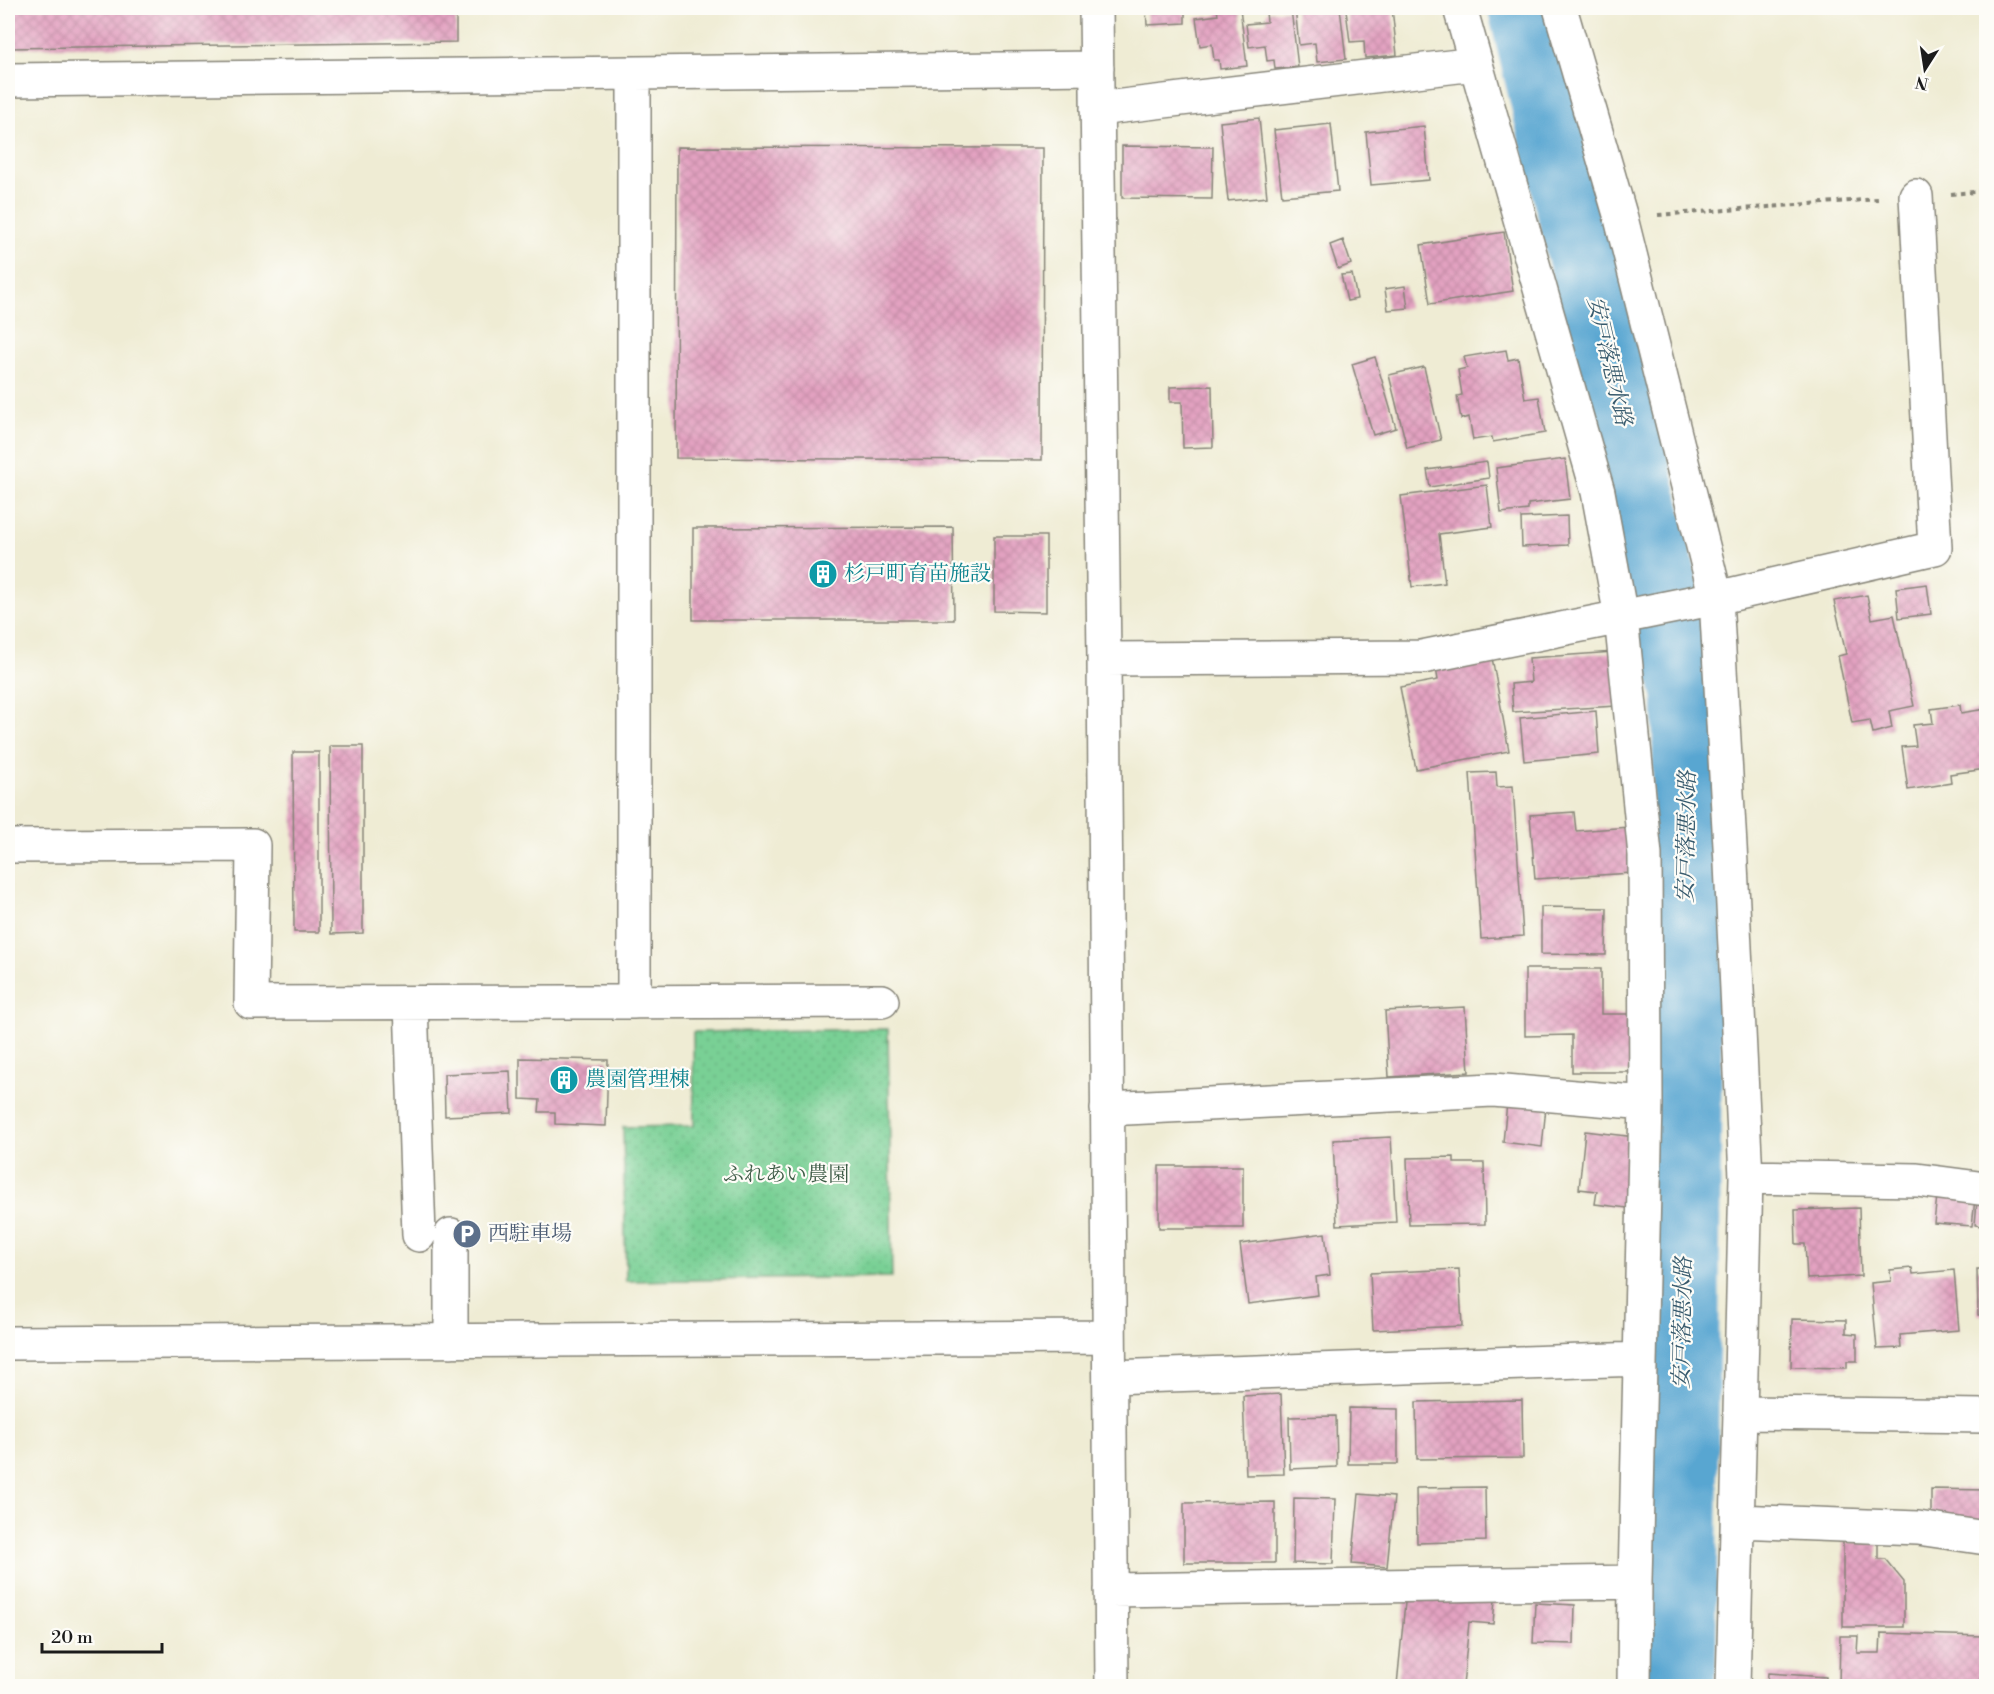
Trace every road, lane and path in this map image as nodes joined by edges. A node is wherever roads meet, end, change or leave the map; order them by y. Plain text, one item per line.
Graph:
1 (1096, 8) edge
2 (1460, 8) edge
3 (1560, 8) edge
4 (1475, 64) junction
5 (1097, 68) junction
6 (634, 74) junction
7 (8, 81) edge
8 (1097, 109) junction
9 (1986, 191) edge
10 (1917, 196) junction
11 (1621, 218) junction
12 (1706, 600) junction
13 (1628, 616) junction
14 (1104, 659) junction
15 (8, 846) edge
16 (882, 1001) dead end
17 (634, 1002) junction
18 (411, 1003) junction
19 (1646, 1103) junction
20 (1107, 1109) junction
21 (1746, 1177) junction
22 (1986, 1188) edge
23 (1109, 1337) junction
24 (451, 1341) junction
25 (8, 1343) edge
26 (1640, 1359) junction
27 (1110, 1377) junction
28 (1741, 1413) junction
29 (1986, 1416) edge
30 (1738, 1521) junction
31 (1986, 1538) edge
32 (1635, 1582) junction
33 (1111, 1590) junction
34 (1112, 1686) edge
35 (1634, 1686) edge
36 (1733, 1686) edge

1 - 5 street
2 - 4 street
3 - 11 street
4 - 8 street
4 - 13 street
5 - 6 street
5 - 8 street
6 - 7 street
6 - 17 street
8 - 14 street
9 - 10 path
10 - 11 path
10 - 12 street
11 - 12 street
12 - 13 street
12 - 21 street
13 - 14 street
13 - 19 street
14 - 20 street
15 - 18 street
16 - 17 street
17 - 18 street
18 - 24 street
19 - 20 street
19 - 26 street
20 - 23 street
21 - 22 street
21 - 28 street
23 - 24 street
23 - 27 street
24 - 25 street
26 - 27 street
26 - 32 street
27 - 33 street
28 - 29 street
28 - 30 street
30 - 31 street
30 - 36 street
32 - 33 street
32 - 35 street
33 - 34 street

